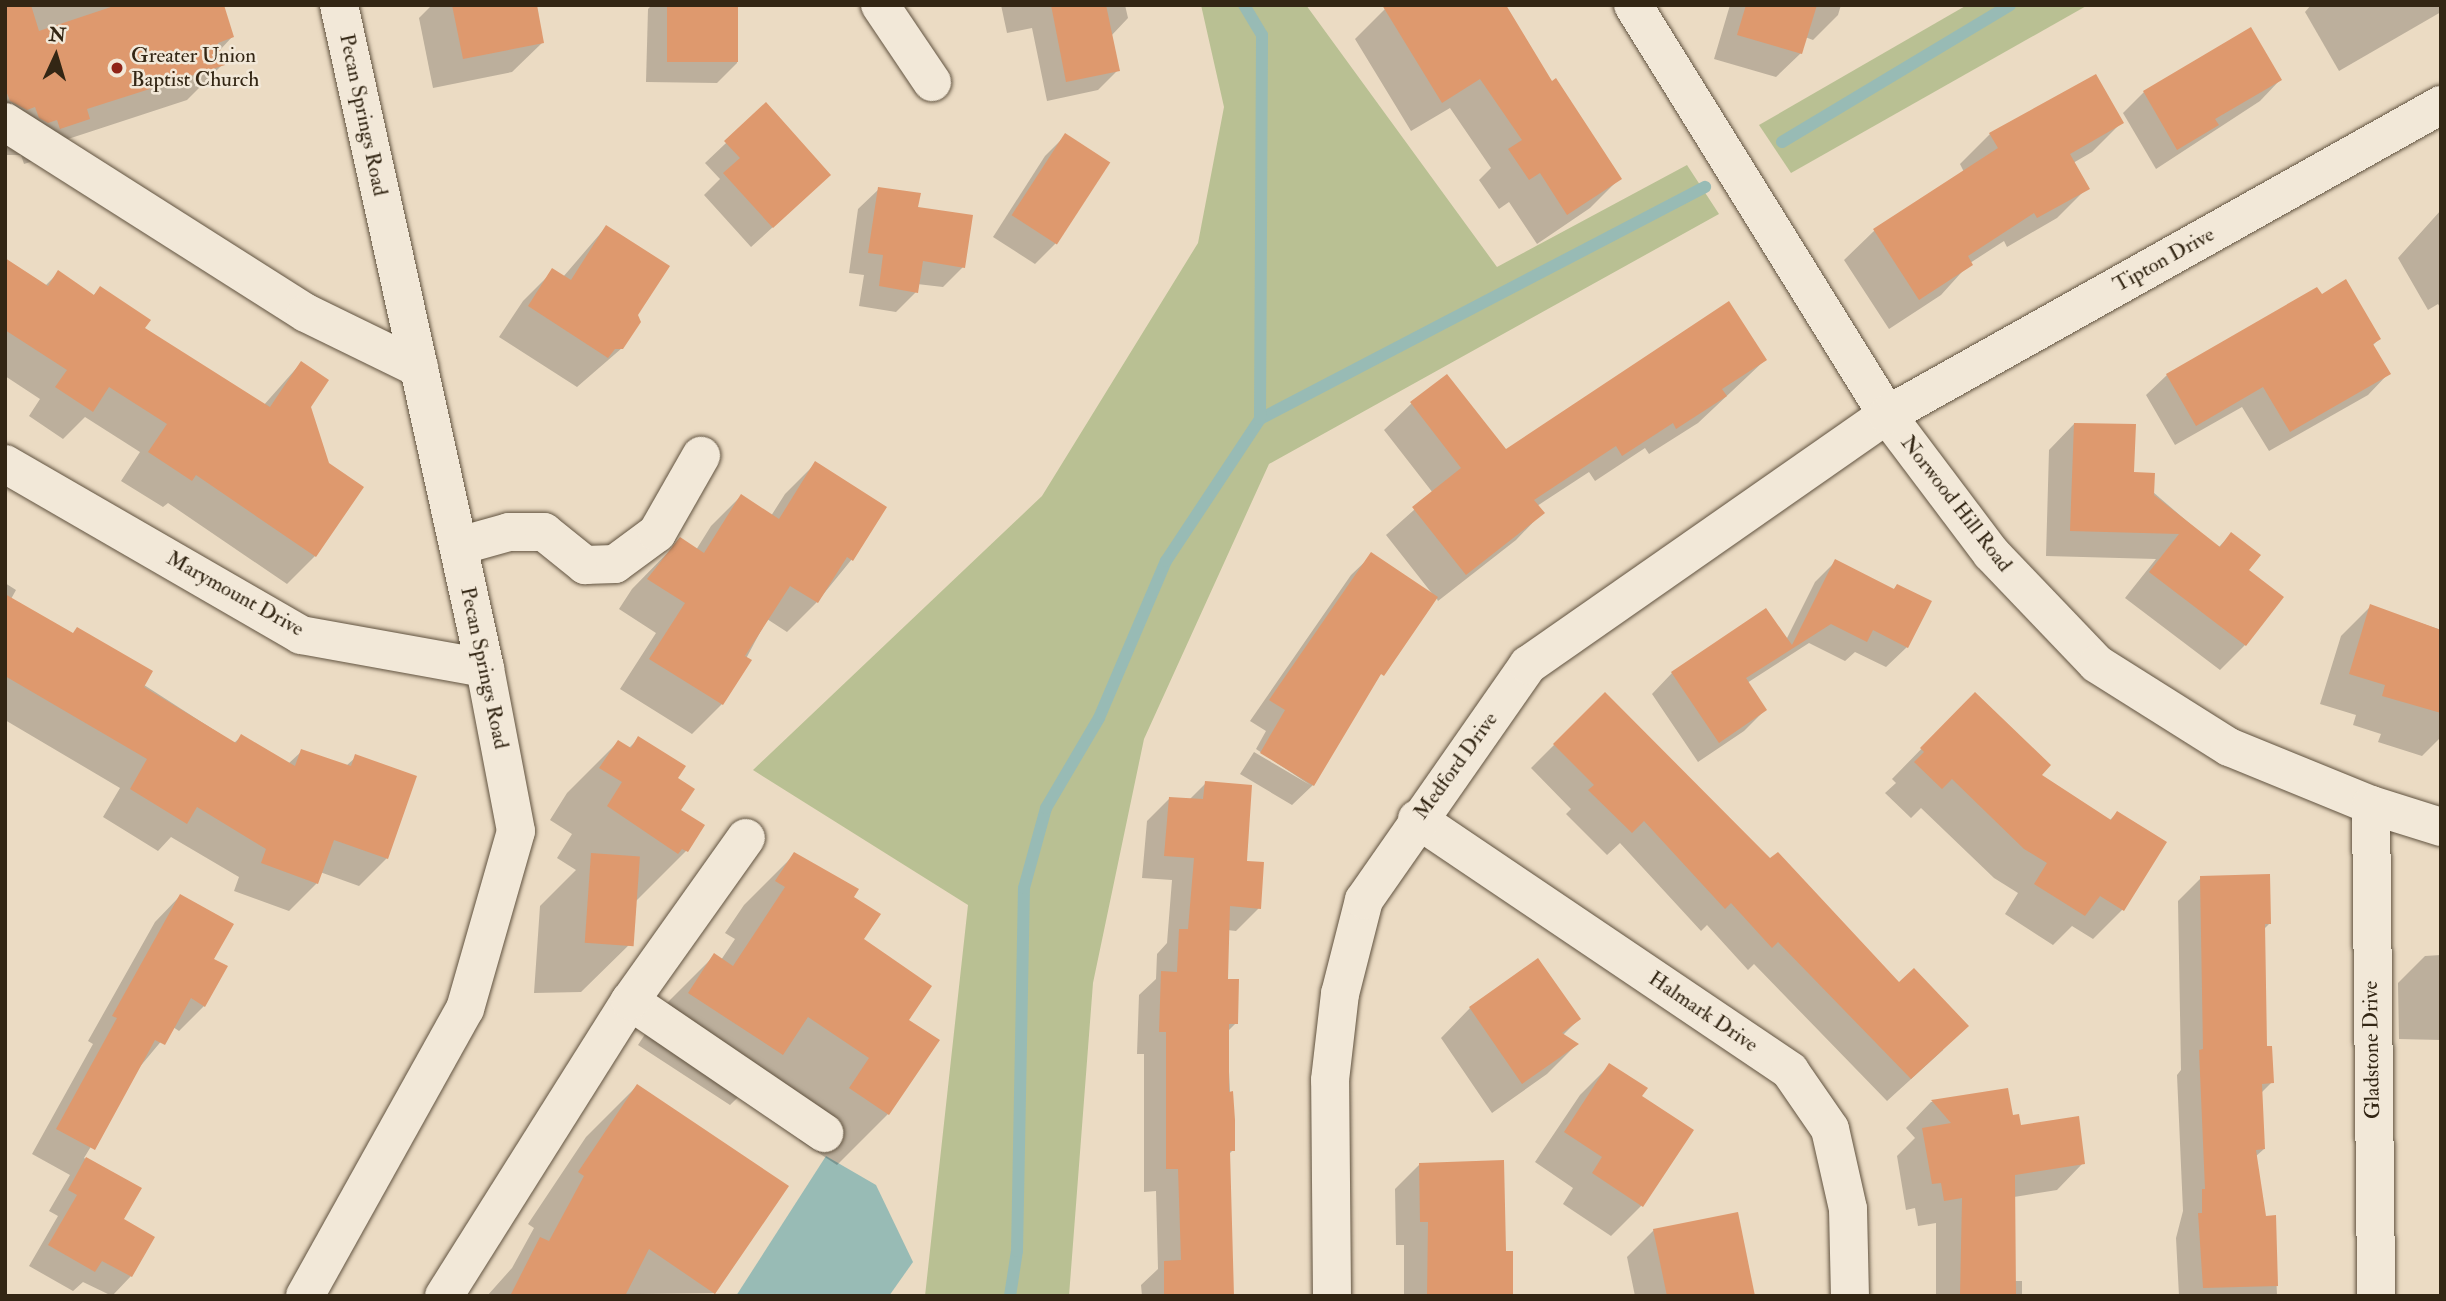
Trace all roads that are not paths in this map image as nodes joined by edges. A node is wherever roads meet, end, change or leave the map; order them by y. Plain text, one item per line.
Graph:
1 (339, 5) edge
2 (880, 5) edge
3 (1633, 5) edge
4 (932, 82) dead end
5 (2441, 105) edge
6 (5, 122) edge
7 (419, 368) junction
8 (1887, 415) junction
9 (701, 456) dead end
10 (5, 464) edge
11 (458, 546) junction
12 (485, 668) junction
13 (2371, 805) junction
14 (1418, 819) junction
15 (2441, 827) edge
16 (746, 838) dead end
17 (630, 1001) junction
18 (824, 1133) dead end
19 (305, 1296) edge
20 (444, 1296) edge
21 (1332, 1296) edge
22 (1850, 1296) edge
23 (2376, 1296) edge

1 - 7 street, Pecan Springs Road
2 - 4 street
3 - 8 street, Norwood Hill Road
5 - 8 street, Tipton Drive
6 - 7 street
7 - 11 street, Pecan Springs Road
8 - 13 street, Norwood Hill Road
8 - 14 street, Medford Drive
9 - 11 street
10 - 12 street, Marymount Drive
11 - 12 street, Pecan Springs Road
12 - 19 street, Pecan Springs Road
13 - 15 street, Norwood Hill Road
13 - 23 street, Gladstone Drive
14 - 21 street, Medford Drive
14 - 22 street, Halmark Drive
16 - 17 street
17 - 18 street
17 - 20 street

